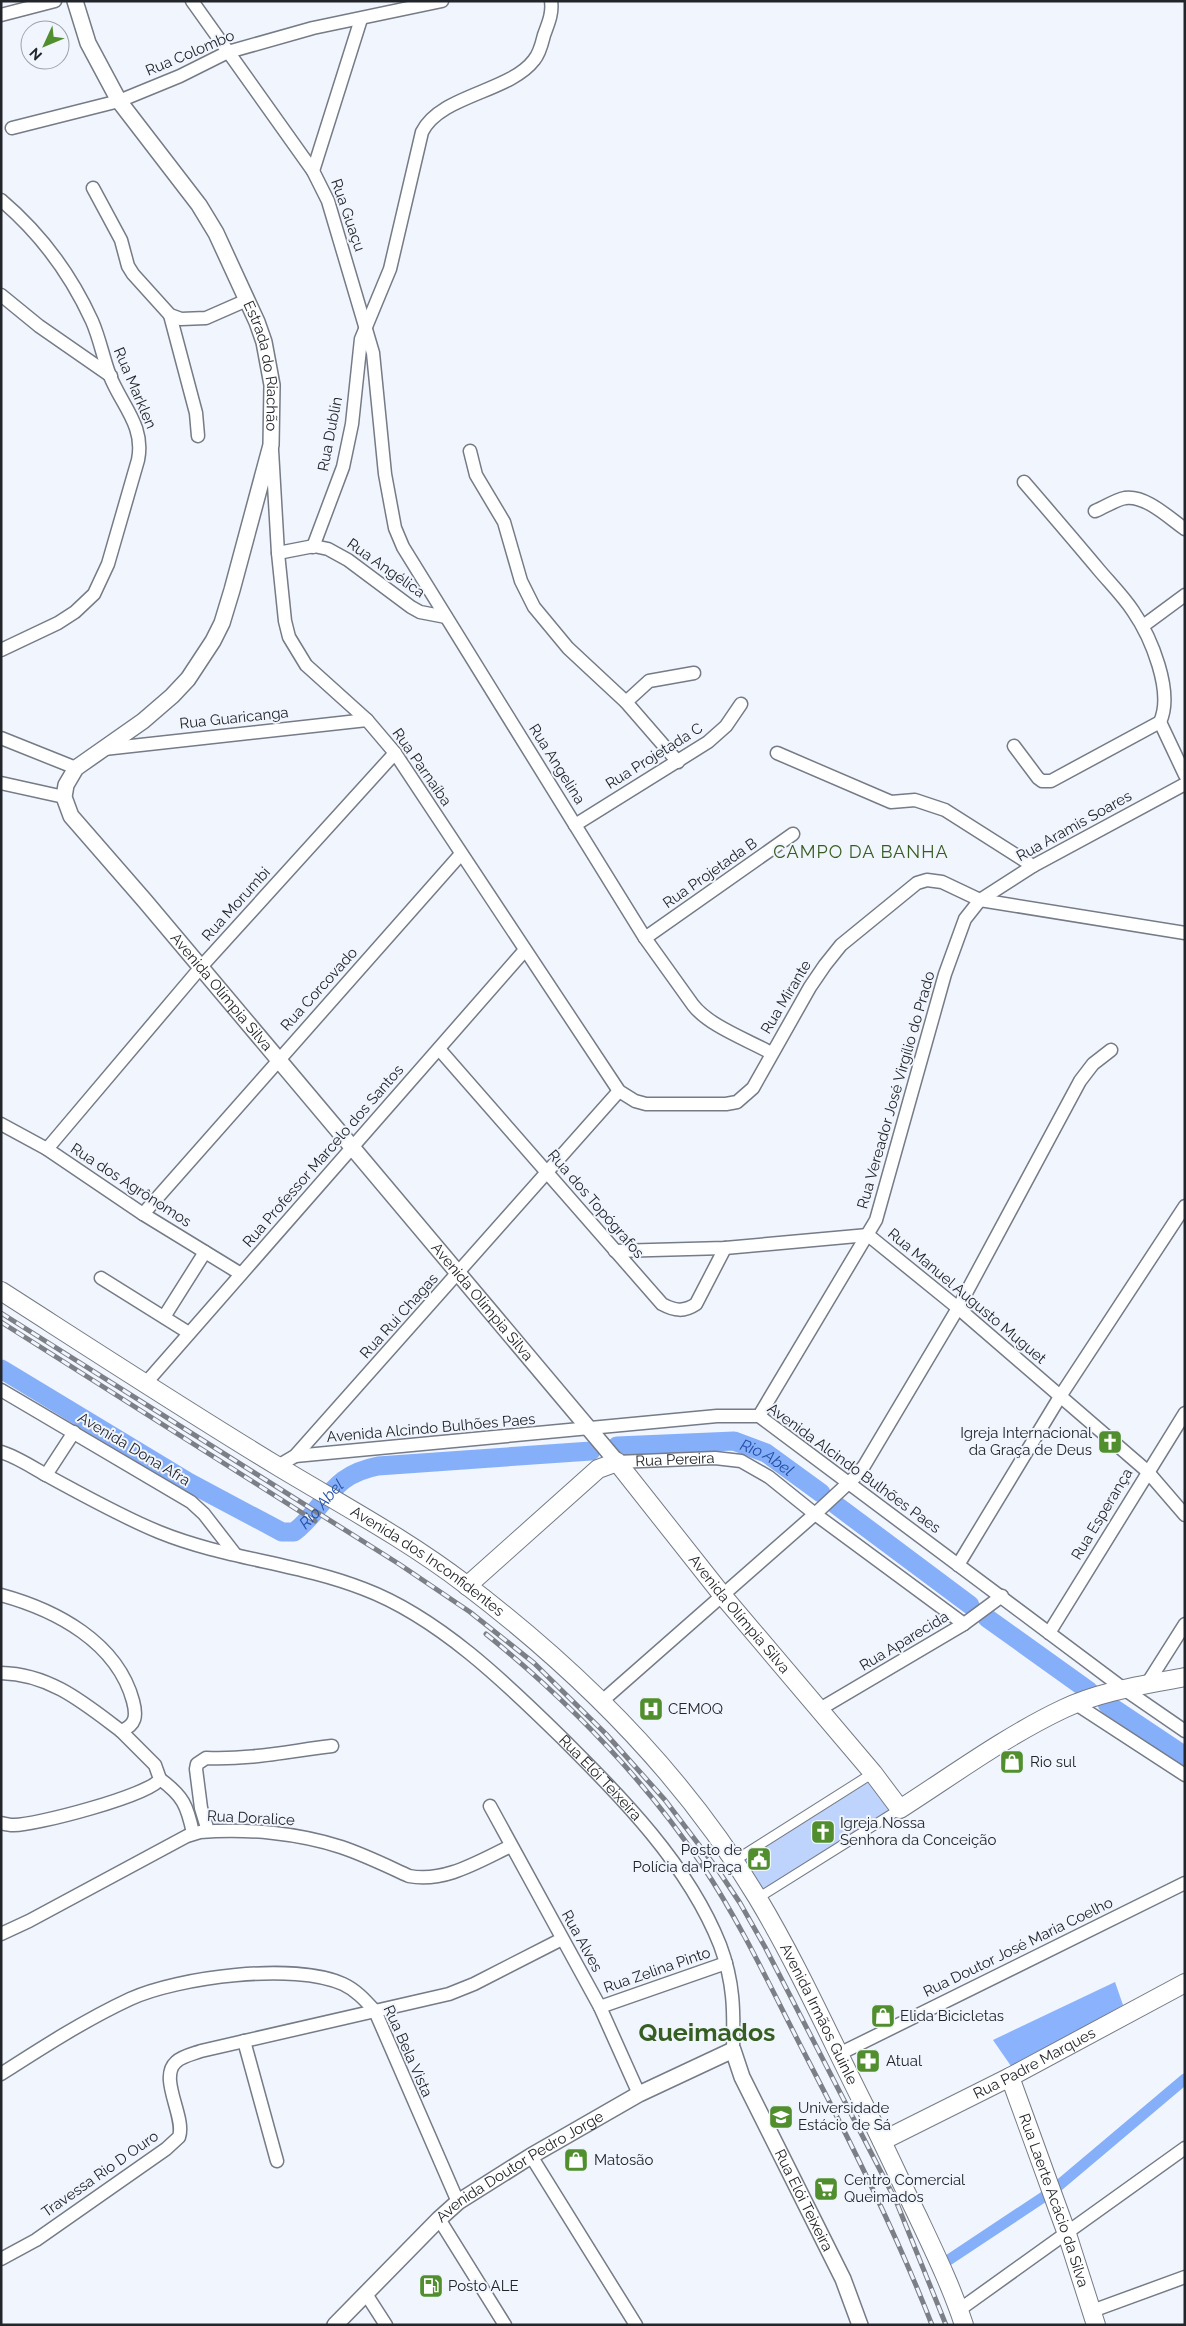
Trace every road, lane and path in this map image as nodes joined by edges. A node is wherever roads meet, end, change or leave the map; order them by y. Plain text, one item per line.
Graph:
1 (55, 1) edge
2 (75, 1) edge
3 (192, 1) edge
4 (442, 1) edge
5 (551, 1) edge
6 (1, 15) edge
7 (361, 19) junction
8 (228, 52) junction
9 (119, 101) junction
10 (12, 128) dead end
11 (314, 171) junction
12 (93, 188) dead end
13 (1, 200) edge
14 (1, 295) edge
15 (247, 300) junction
16 (170, 314) junction
17 (366, 324) junction
18 (111, 376) junction
19 (198, 436) dead end
20 (272, 445) junction
21 (382, 446) joint
22 (470, 451) dead end
23 (1024, 482) dead end
24 (1096, 511) dead end
25 (1185, 529) edge
26 (313, 546) junction
27 (278, 553) junction
28 (1185, 595) edge
29 (446, 617) junction
30 (1143, 626) junction
31 (1, 650) edge
32 (694, 673) dead end
33 (626, 702) junction
34 (741, 704) dead end
35 (367, 720) junction
36 (1160, 722) junction
37 (1, 738) edge
38 (1014, 746) dead end
39 (104, 749) junction
40 (395, 753) junction
41 (777, 753) dead end
42 (678, 762) junction
43 (76, 768) junction
44 (1185, 775) edge
45 (1, 783) edge
46 (1185, 784) edge
47 (64, 797) junction
48 (575, 824) junction
49 (793, 834) dead end
50 (460, 854) junction
51 (1032, 866) junction
52 (980, 900) junction
53 (1185, 933) edge
54 (645, 938) junction
55 (525, 950) junction
56 (201, 967) junction
57 (440, 1049) junction
58 (1111, 1050) dead end
59 (771, 1053) junction
60 (279, 1059) junction
61 (619, 1091) junction
62 (1, 1124) edge
63 (352, 1146) junction
64 (47, 1149) junction
65 (548, 1172) junction
66 (1185, 1206) edge
67 (143, 1214) junction
68 (868, 1235) junction
69 (725, 1248) junction
70 (615, 1251) junction
71 (205, 1252) junction
72 (459, 1273) junction
73 (241, 1274) junction
74 (102, 1278) dead end
75 (1, 1291) edge
76 (958, 1308) junction
77 (164, 1317) junction
78 (189, 1333) junction
79 (145, 1384) junction
80 (1, 1390) edge
81 (1061, 1395) junction
82 (1185, 1414) edge
83 (759, 1416) junction
84 (74, 1432) junction
85 (594, 1434) junction
86 (1, 1452) edge
87 (295, 1456) junction
88 (614, 1459) junction
89 (278, 1466) junction
90 (1147, 1471) junction
91 (46, 1475) junction
92 (849, 1483) junction
93 (817, 1511) junction
94 (1185, 1515) edge
95 (236, 1554) junction
96 (958, 1565) junction
97 (467, 1586) junction
98 (1, 1595) edge
99 (723, 1596) junction
100 (998, 1599) junction
101 (967, 1622) junction
102 (1185, 1624) edge
103 (1049, 1632) junction
104 (1, 1673) edge
105 (1185, 1677) edge
106 (1147, 1684) junction
107 (1118, 1691) junction
108 (601, 1702) junction
109 (1081, 1702) junction
110 (820, 1709) junction
111 (121, 1731) junction
112 (1185, 1731) edge
113 (332, 1746) dead end
114 (873, 1773) junction
115 (1185, 1775) edge
116 (160, 1779) junction
117 (490, 1806) dead end
118 (900, 1809) junction
119 (1, 1823) edge
120 (208, 1831) junction
121 (193, 1833) junction
122 (511, 1846) junction
123 (734, 1861) junction
124 (1185, 1883) edge
125 (758, 1898) junction
126 (1, 1934) edge
127 (562, 1939) junction
128 (726, 1963) junction
129 (1185, 1983) edge
130 (600, 2007) junction
131 (375, 2011) junction
132 (244, 2041) junction
133 (734, 2050) junction
134 (839, 2054) junction
135 (1, 2074) edge
136 (1010, 2077) junction
137 (639, 2094) junction
138 (882, 2141) junction
139 (1185, 2148) edge
140 (531, 2156) junction
141 (277, 2161) dead end
142 (458, 2202) junction
143 (439, 2219) junction
144 (1066, 2234) junction
145 (1, 2259) edge
146 (1185, 2277) edge
147 (366, 2294) junction
148 (962, 2317) edge
149 (1094, 2318) edge
150 (335, 2325) edge
151 (386, 2325) edge
152 (505, 2325) edge
153 (636, 2325) edge
154 (860, 2325) edge

1 - 6 street
2 - 9 street, Estrada do Riachão
3 - 8 street, Rua Guaçu
4 - 7 street, Rua Colombo
5 - 17 street, Rua Dublin
7 - 8 street, Rua Colombo
7 - 11 street
8 - 9 street, Rua Colombo
8 - 11 street, Rua Guaçu
9 - 10 street, Rua Colombo
9 - 15 street, Estrada do Riachão
11 - 17 street, Rua Guaçu
12 - 16 street
13 - 18 street, Rua Marklen
14 - 18 street
15 - 16 street
15 - 20 street, Estrada do Riachão
16 - 19 street
17 - 21 street, Rua Guaçu
17 - 26 street, Rua Dublin
18 - 31 street, Rua Marklen
20 - 27 street, Rua Parnaíba
20 - 39 street, Estrada do Riachão
21 - 29 street, Rua Angelina
22 - 33 street
23 - 30 street
24 - 25 street
26 - 27 street, Rua Angélica
26 - 29 street, Rua Angélica
27 - 35 street, Rua Parnaíba
28 - 30 street
29 - 48 street, Rua Angelina
30 - 36 street
32 - 33 street
33 - 42 street
34 - 42 street, Rua Projetada C
35 - 39 street, Rua Guaricanga
35 - 40 street, Rua Parnaíba
36 - 38 street
36 - 44 street
37 - 43 street
39 - 43 street, Estrada do Riachão
40 - 50 street, Rua Parnaíba
40 - 56 street, Rua Morumbi
41 - 51 street
42 - 48 street, Rua Projetada C
43 - 47 street
45 - 47 street
46 - 51 street, Rua Aramis Soares
47 - 56 street, Avenida Olímpia Silva
48 - 54 street, Rua Angelina
49 - 54 street, Rua Projetada B
50 - 55 street, Rua Parnaíba
50 - 60 street, Rua Corcovado
51 - 52 street, Rua Aramis Soares
52 - 53 street, Rua Mirante
52 - 59 street, Rua Mirante
52 - 68 street, Rua Vereador José Virgílio do Prado
54 - 59 street, Rua Angelina
55 - 57 street, Rua Professor Marcelo dos Santos
55 - 61 street, Rua Parnaíba
56 - 60 street, Avenida Olímpia Silva
56 - 64 street, Rua Morumbi
57 - 63 street, Rua Professor Marcelo dos Santos
57 - 65 street, Rua dos Topógrafos
58 - 76 street
59 - 61 street, Rua Mirante
60 - 63 street, Avenida Olímpia Silva
60 - 67 street, Rua Corcovado
61 - 65 street, Rua Rui Chagas
62 - 64 street, Rua dos Agrônomos
63 - 72 street, Avenida Olímpia Silva
63 - 73 street, Rua Professor Marcelo dos Santos
64 - 67 street, Rua dos Agrônomos
65 - 70 street, Rua dos Topógrafos
65 - 72 street, Rua Rui Chagas
66 - 81 street
67 - 71 street, Rua dos Agrônomos
68 - 69 street, Rua Manuel Augusto Muguet
68 - 76 street, Rua Manuel Augusto Muguet
68 - 83 street, Rua Vereador José Virgílio do Prado
69 - 70 street, Rua Manuel Augusto Muguet
69 - 70 street, Rua dos Topógrafos
71 - 73 street, Rua dos Agrônomos
71 - 77 street
72 - 85 street, Avenida Olímpia Silva
72 - 87 street, Rua Rui Chagas
73 - 78 street, Rua Professor Marcelo dos Santos
74 - 77 street
75 - 79 main road, Avenida dos Inconfidentes
76 - 81 street, Rua Manuel Augusto Muguet
76 - 92 street
77 - 78 street
78 - 79 street, Rua Professor Marcelo dos Santos
79 - 89 main road, Avenida dos Inconfidentes
80 - 84 street, Avenida Dona Afra
81 - 90 street, Rua Manuel Augusto Muguet
81 - 96 street
82 - 90 street, Rua Esperança
83 - 85 street, Avenida Alcindo Bulhões Paes
83 - 92 street, Avenida Alcindo Bulhões Paes
84 - 91 street
84 - 95 street, Avenida Dona Afra
85 - 87 street, Avenida Alcindo Bulhões Paes
85 - 88 street, Avenida Olímpia Silva
86 - 91 street, Rua Elói Teixeira
87 - 89 street, Rua Rui Chagas
88 - 93 street, Rua Pereira
88 - 97 main road, Rua Pereira
88 - 99 main road, Avenida Olímpia Silva
89 - 97 main road, Avenida dos Inconfidentes
90 - 94 street, Rua Manuel Augusto Muguet
90 - 103 street, Rua Esperança
91 - 95 street, Rua Elói Teixeira
92 - 93 street
92 - 96 street, Avenida Alcindo Bulhões Paes
93 - 99 street
93 - 101 street, Rua Pereira
95 - 128 street, Rua Elói Teixeira
96 - 100 street, Avenida Alcindo Bulhões Paes
97 - 108 main road, Avenida dos Inconfidentes
98 - 111 street
99 - 108 street
99 - 110 main road, Avenida Olímpia Silva
100 - 101 street, Rua Aparecida
100 - 103 street, Avenida Alcindo Bulhões Paes
101 - 110 street, Rua Aparecida
102 - 106 street
103 - 107 street, Avenida Alcindo Bulhões Paes
104 - 111 street
105 - 106 main road
106 - 107 main road
107 - 109 main road
107 - 112 street, Avenida Alcindo Bulhões Paes
108 - 123 main road, Avenida dos Inconfidentes
109 - 115 street
109 - 118 main road
110 - 114 main road, Avenida Olímpia Silva
111 - 116 street
113 - 120 street
114 - 118 main road, Avenida Olímpia Silva
114 - 123 street
116 - 119 street
116 - 121 street
117 - 122 street, Rua Alves
118 - 125 street
120 - 121 street, Rua Doralice
120 - 122 street, Rua Doralice
121 - 126 street, Rua Doralice
122 - 127 street, Rua Alves
123 - 125 main road, Avenida dos Inconfidentes
124 - 134 street, Rua Doutor José Maria Coelho
125 - 134 main road, Avenida Irmãos Guinle
127 - 130 street, Rua Alves
127 - 131 street, Travessa Rio D Ouro
128 - 130 street, Rua Zelina Pinto
128 - 133 street, Rua Elói Teixeira
129 - 136 main road, Rua Padre Marques
130 - 137 street, Rua Alves
131 - 132 street, Travessa Rio D Ouro
131 - 135 street, Rua Bela Vista
131 - 142 street, Rua Bela Vista
132 - 141 street
132 - 145 street, Travessa Rio D Ouro
133 - 137 street, Avenida Doutor Pedro Jorge
133 - 154 street, Rua Elói Teixeira
134 - 138 main road, Avenida Irmãos Guinle
136 - 138 main road, Rua Padre Marques
136 - 144 main road, Rua Laerte Acácio da Silva
137 - 140 street, Avenida Doutor Pedro Jorge
138 - 148 main road, Avenida Irmãos Guinle
139 - 144 street
140 - 142 street, Avenida Doutor Pedro Jorge
140 - 153 street
142 - 143 street, Avenida Doutor Pedro Jorge
143 - 147 street, Avenida Doutor Pedro Jorge
143 - 152 street
144 - 148 street
144 - 149 main road, Rua Laerte Acácio da Silva
146 - 149 street
147 - 150 street, Avenida Doutor Pedro Jorge
147 - 151 street

